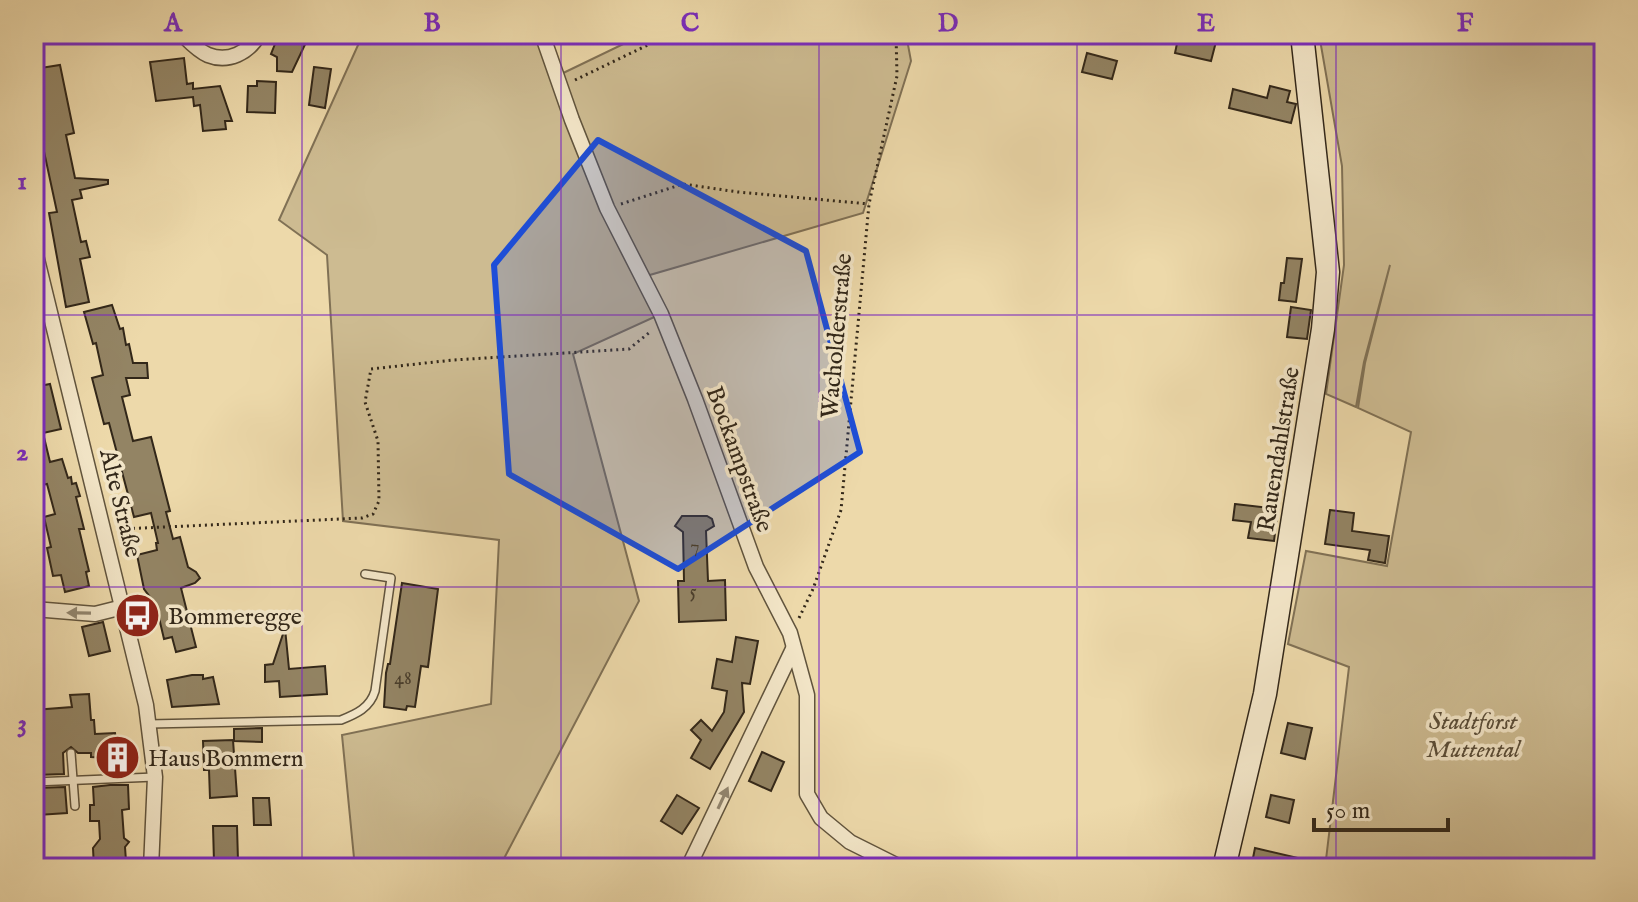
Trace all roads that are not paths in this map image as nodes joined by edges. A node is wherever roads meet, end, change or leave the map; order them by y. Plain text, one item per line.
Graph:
1 (182, 34) edge
2 (259, 34) edge
3 (542, 34) edge
4 (1302, 34) edge
5 (34, 247) edge
6 (365, 574) dead end
7 (123, 607) junction
8 (34, 609) edge
9 (792, 641) junction
10 (149, 724) junction
11 (71, 753) dead end
12 (155, 777) junction
13 (73, 780) junction
14 (34, 782) edge
15 (75, 806) dead end
16 (151, 868) edge
17 (688, 868) edge
18 (902, 868) edge
19 (1224, 868) edge

1 - 2 street
3 - 9 street, Bockampstraße
4 - 19 street, Rauendahlstraße
5 - 7 street, Alte Straße
6 - 10 lane
7 -> 8 street
7 - 10 street, Alte Straße
17 -> 9 street
9 - 18 street, Bockampstraße
10 - 12 street, Alte Straße
11 - 13 lane
12 - 13 lane
12 - 16 street, Alte Straße
13 - 14 lane
13 - 15 lane

